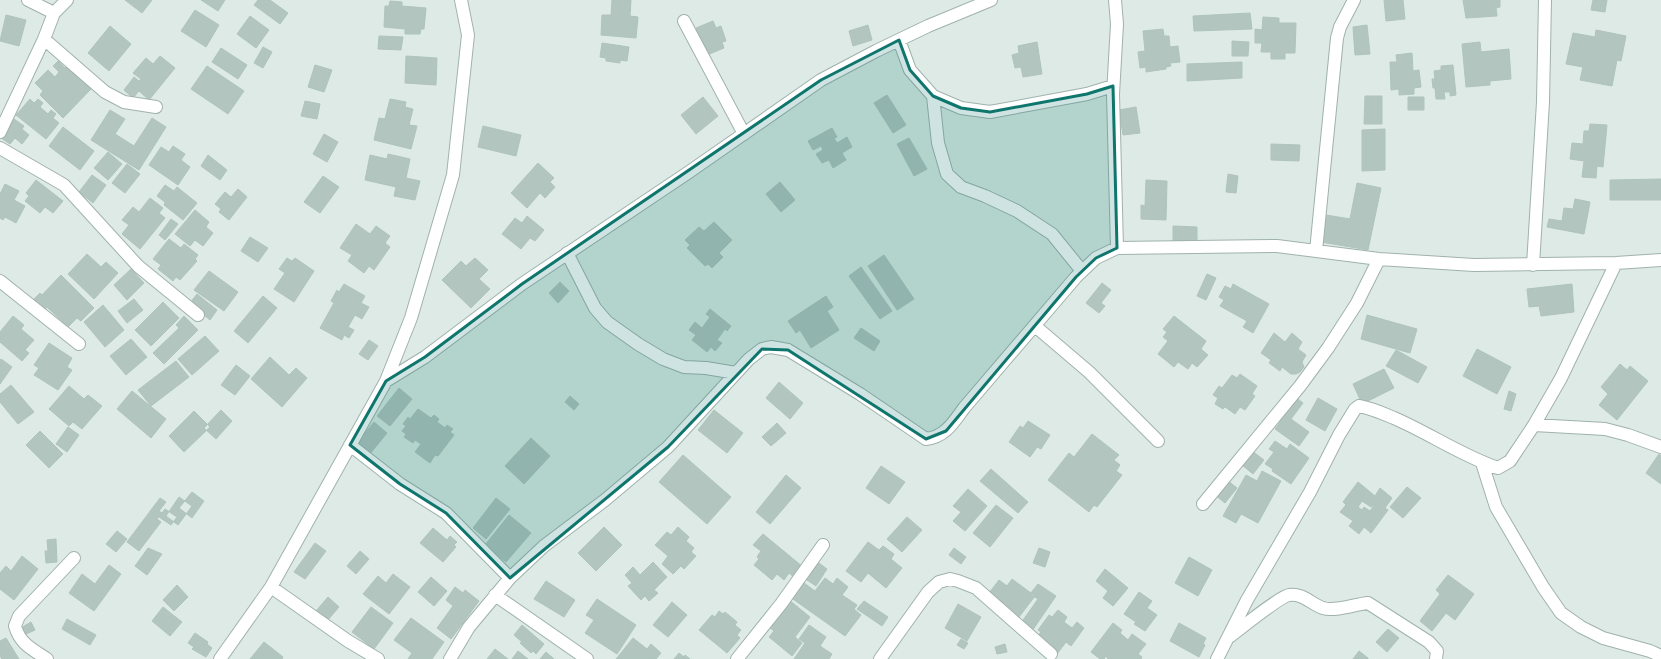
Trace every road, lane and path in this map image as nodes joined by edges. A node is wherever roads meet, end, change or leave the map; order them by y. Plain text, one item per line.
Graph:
1 (28, 0) edge
2 (67, 0) edge
3 (461, 0) edge
4 (991, 0) edge
5 (1115, 0) edge
6 (1354, 0) edge
7 (1545, 0) edge
8 (54, 13) junction
9 (684, 21) dead end
10 (44, 39) junction
11 (899, 40) junction
12 (1113, 86) junction
13 (933, 96) junction
14 (156, 107) dead end
15 (0, 132) edge
16 (744, 134) junction
17 (0, 148) edge
18 (1117, 248) junction
19 (1316, 251) junction
20 (567, 253) junction
21 (1379, 259) junction
22 (1661, 260) edge
23 (1616, 263) junction
24 (1533, 265) junction
25 (1082, 271) junction
26 (0, 282) edge
27 (198, 315) dead end
28 (1035, 326) junction
29 (79, 344) dead end
30 (736, 373) junction
31 (386, 381) junction
32 (1534, 425) junction
33 (1158, 441) dead end
34 (350, 445) junction
35 (1661, 447) edge
36 (1482, 463) junction
37 (1203, 504) dead end
38 (823, 545) dead end
39 (74, 558) dead end
40 (510, 578) junction
41 (271, 587) junction
42 (495, 595) junction
43 (1226, 638) junction
44 (1051, 654) dead end
45 (1661, 656) edge
46 (47, 659) edge
47 (220, 659) edge
48 (378, 659) edge
49 (450, 659) edge
50 (587, 659) edge
51 (737, 659) edge
52 (880, 659) edge
53 (1217, 659) edge
54 (1436, 659) edge

1 - 8 street
2 - 8 street
3 - 31 street
4 - 11 street
5 - 12 street
6 - 19 street
7 - 24 street
8 - 10 street
9 - 16 street
10 - 14 street
10 - 15 street
11 - 13 street
11 - 16 street
12 - 13 street
12 - 18 street
13 - 25 street
16 - 20 street
17 - 27 street
18 - 19 street
18 - 25 street
19 - 21 street
20 - 30 street
20 - 31 street
21 - 24 street
21 - 37 street
22 - 23 street
23 - 24 street
23 - 32 street
25 - 28 street
26 - 29 street
28 - 30 street
28 - 33 street
30 - 40 street
31 - 34 street
32 - 35 street
32 - 36 street
34 - 40 street
34 - 41 street
36 - 43 street
36 - 45 street
38 - 51 street
39 - 46 street
40 - 42 street
41 - 47 street
41 - 48 street
42 - 49 street
42 - 50 street
43 - 53 street
43 - 54 street
44 - 52 street

